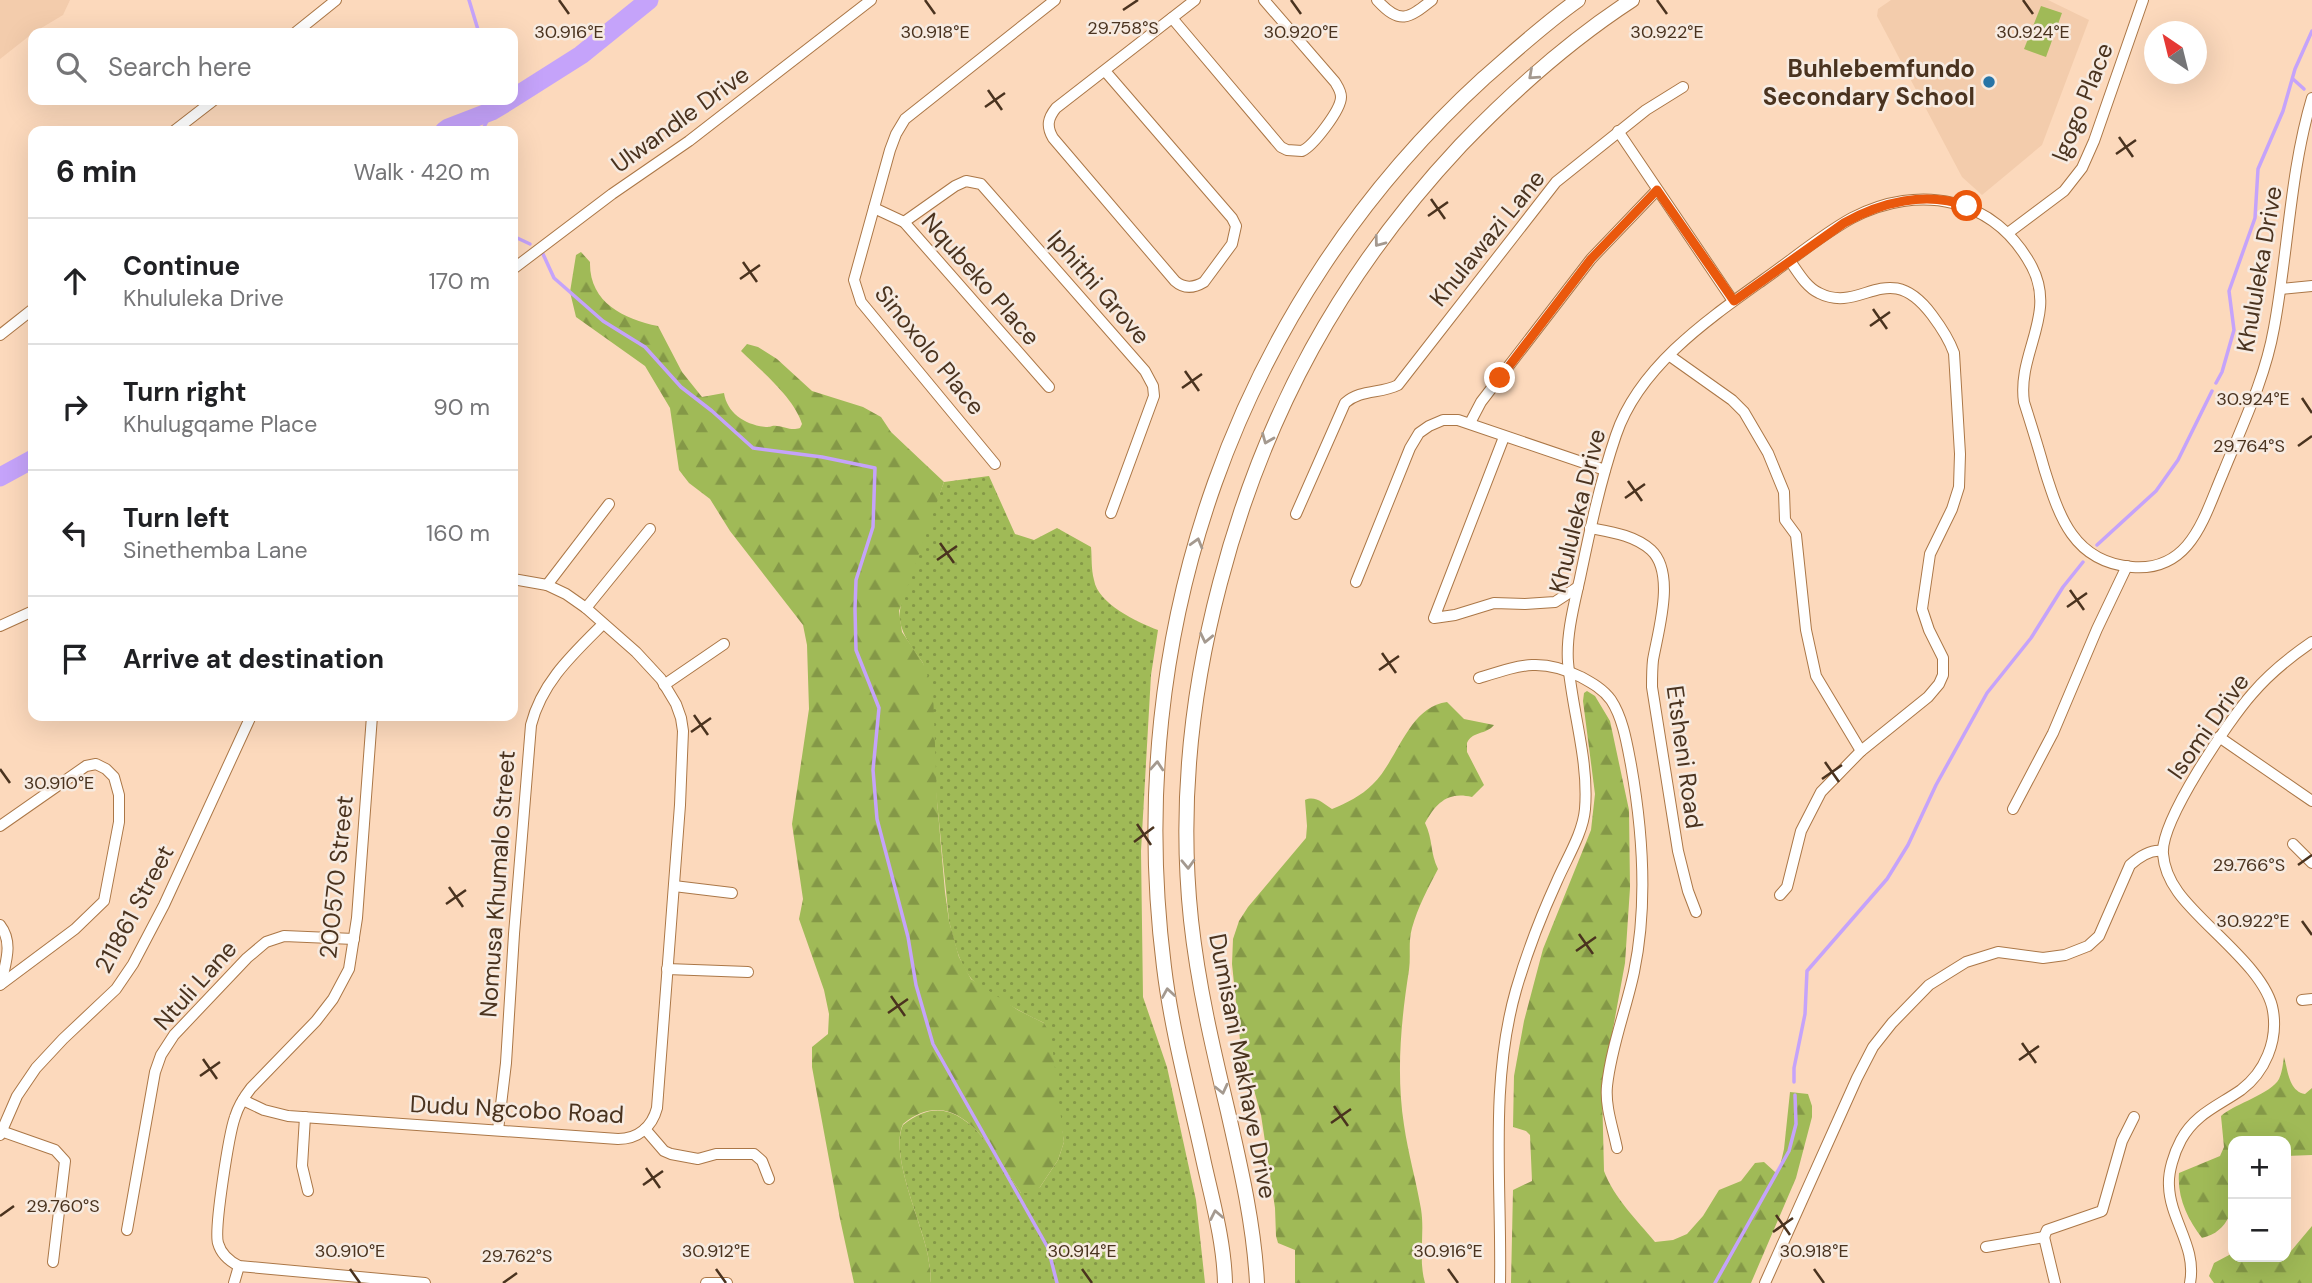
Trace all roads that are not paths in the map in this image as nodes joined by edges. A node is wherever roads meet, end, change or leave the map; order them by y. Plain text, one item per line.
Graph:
1 (336, 0) edge
2 (871, 0) edge
3 (1055, 0) edge
4 (1195, 0) edge
5 (1264, 0) edge
6 (1377, 0) edge
7 (1433, 0) edge
8 (1577, 0) edge
9 (1632, 0) edge
10 (2143, 0) edge
11 (1172, 18) junction
12 (301, 28) edge
13 (1105, 71) junction
14 (1683, 87) dead end
15 (2312, 98) edge
16 (208, 105) edge
17 (180, 126) edge
18 (1618, 131) junction
19 (1657, 190) junction
20 (874, 208) junction
21 (904, 222) junction
22 (2008, 233) junction
23 (1790, 261) junction
24 (518, 265) edge
25 (2312, 286) edge
26 (2281, 289) junction
27 (1734, 301) junction
28 (28, 313) edge
29 (0, 335) edge
30 (1670, 356) junction
31 (1049, 387) dead end
32 (1470, 423) junction
33 (1504, 436) junction
34 (995, 464) dead end
35 (1605, 470) junction
36 (609, 504) dead end
37 (1111, 513) dead end
38 (1296, 514) dead end
39 (1590, 528) junction
40 (650, 529) dead end
41 (2127, 566) junction
42 (518, 580) edge
43 (1356, 582) dead end
44 (547, 584) junction
45 (1578, 587) junction
46 (586, 608) junction
47 (28, 613) edge
48 (603, 624) junction
49 (0, 626) edge
50 (2312, 642) edge
51 (724, 644) dead end
52 (1569, 671) junction
53 (1479, 678) dead end
54 (664, 685) junction
55 (249, 721) edge
56 (372, 721) edge
57 (2219, 737) junction
58 (1861, 751) junction
59 (2312, 801) edge
60 (2013, 808) dead end
61 (0, 826) edge
62 (2293, 845) dead end
63 (2162, 851) junction
64 (2312, 863) edge
65 (674, 886) junction
66 (732, 893) dead end
67 (1780, 895) dead end
68 (1696, 912) dead end
69 (0, 925) edge
70 (354, 939) junction
71 (667, 969) junction
72 (748, 972) dead end
73 (1, 984) edge
74 (243, 1100) junction
75 (305, 1117) junction
76 (2134, 1117) dead end
77 (1, 1129) edge
78 (645, 1129) junction
79 (498, 1130) junction
80 (1616, 1148) dead end
81 (769, 1179) dead end
82 (309, 1191) dead end
83 (127, 1230) dead end
84 (2044, 1237) junction
85 (1986, 1248) dead end
86 (52, 1262) dead end
87 (239, 1266) junction
88 (411, 1282) edge
89 (234, 1283) edge
90 (425, 1283) edge
91 (706, 1283) edge
92 (727, 1283) edge
93 (1225, 1283) edge
94 (1257, 1283) edge
95 (1500, 1283) edge
96 (1765, 1283) edge
97 (2055, 1283) edge
98 (2190, 1283) edge

1 - 12 street
2 - 24 street, Ulwandle Drive
3 - 20 street, Sinoxolo Place
4 - 11 street
5 - 11 street
6 - 7 street
93 -> 8 main road
9 -> 94 main road, Dumisani Makhaye Drive
10 - 22 street, Igogo Place
11 - 13 street
13 - 13 street
14 - 18 street, Khulawazi Lane
15 - 26 street, Khululeka Drive
16 - 17 street
18 - 19 street
18 - 38 street, Khulawazi Lane
19 - 27 street
19 - 32 street
20 - 21 street, Nqubeko Place
20 - 34 street, Sinoxolo Place
21 - 31 street, Nqubeko Place
21 - 37 street, Iphithi Grove
22 - 23 street, Khululeka Drive
22 - 41 street, Khululeka Drive
23 - 27 street, Khululeka Drive
23 - 58 street
25 - 26 street
26 - 41 street, Khululeka Drive
27 - 30 street, Khululeka Drive
28 - 29 street
30 - 35 street, Khululeka Drive
30 - 58 street
32 - 33 street
32 - 43 street
33 - 35 street
33 - 45 street
35 - 39 street, Khululeka Drive
36 - 44 street
39 - 45 street, Khululeka Drive
39 - 68 street, Etsheni Road
40 - 46 street
41 - 60 street
42 - 44 street, Dudu Ngcobo Road
44 - 46 street, Dudu Ngcobo Road
45 - 52 street, Khululeka Drive
46 - 48 street, Dudu Ngcobo Road
47 - 49 street
48 - 54 street, Dudu Ngcobo Road
48 - 79 street, Nomusa Khumalo Street
50 - 57 street, Isomi Drive
51 - 54 street
52 - 53 street
52 - 80 street
52 - 95 street, Khululeka Drive
54 - 65 street, Dudu Ngcobo Road
55 - 77 street, 211861 Street
56 - 70 street, 200570 Street
57 - 59 street
57 - 63 street, Isomi Drive
58 - 67 street
61 - 73 street
62 - 64 street
63 - 96 street
63 - 98 street
65 - 66 street
65 - 71 street, Dudu Ngcobo Road
69 - 73 street
70 - 74 street, 200570 Street
70 - 83 street, Ntuli Lane
71 - 72 street
71 - 78 street, Dudu Ngcobo Road
74 - 75 street, Dudu Ngcobo Road
74 - 87 street, 200570 Street
75 - 79 street, Dudu Ngcobo Road
75 - 82 street
76 - 84 street
77 - 86 street
78 - 79 street, Dudu Ngcobo Road
78 - 81 street
84 - 85 street
84 - 97 street
87 - 88 street
87 - 89 street
88 - 90 street
91 - 92 street

